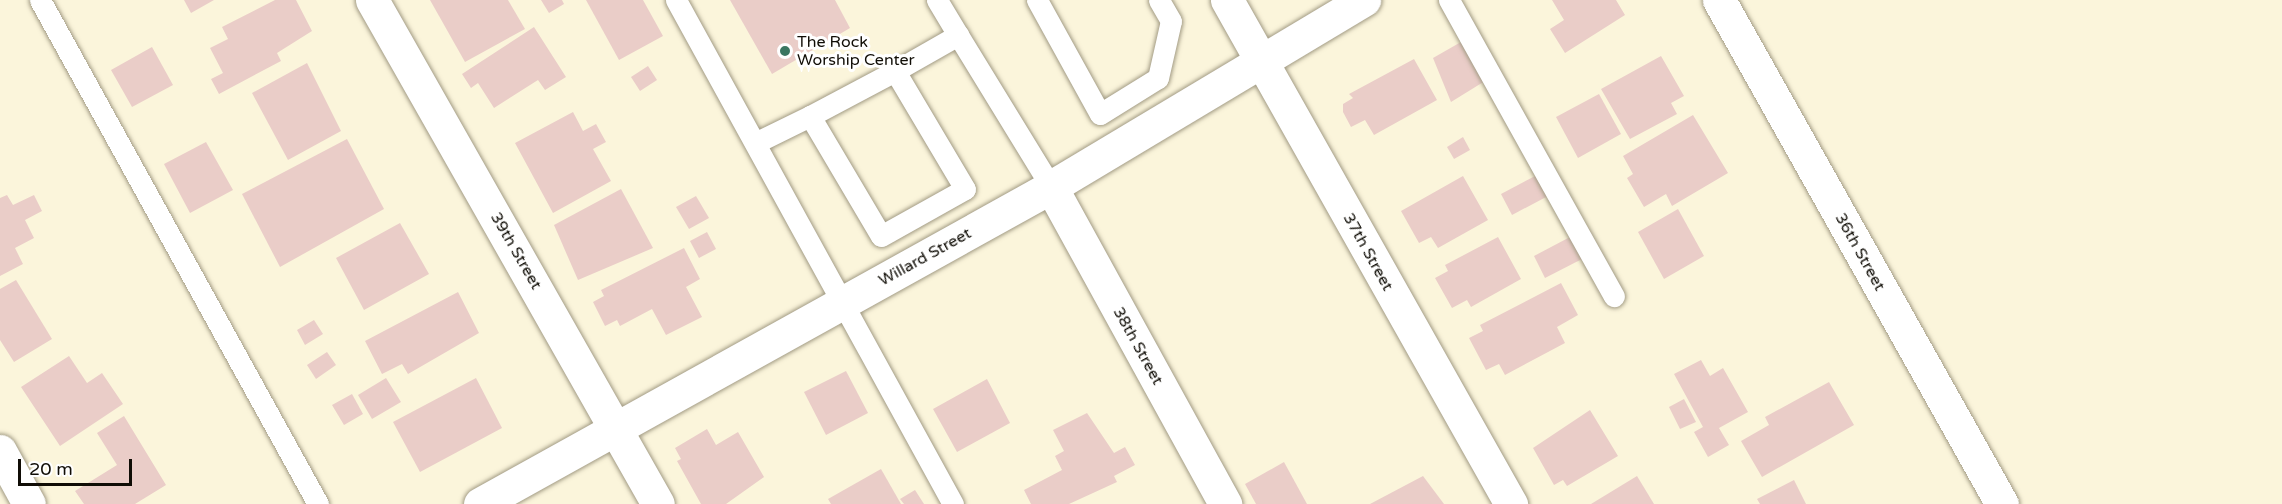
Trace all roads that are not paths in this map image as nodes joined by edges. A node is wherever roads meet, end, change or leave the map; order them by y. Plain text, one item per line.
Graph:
1 (40, 0) edge
2 (372, 0) edge
3 (676, 0) edge
4 (938, 0) edge
5 (1037, 0) edge
6 (1159, 0) edge
7 (1227, 0) edge
8 (1364, 0) edge
9 (1449, 0) edge
10 (1719, 0) edge
11 (958, 35) junction
12 (1260, 60) junction
13 (895, 71) junction
14 (810, 116) junction
15 (755, 142) junction
16 (1051, 187) junction
17 (1614, 296) dead end
18 (843, 302) junction
19 (616, 426) junction
20 (0, 451) edge
21 (29, 504) edge
22 (318, 504) edge
23 (480, 504) edge
24 (658, 504) edge
25 (953, 504) edge
26 (1225, 504) edge
27 (1511, 504) edge
28 (2002, 504) edge

1 - 22 lane
2 - 19 street, 39th Street
3 - 15 lane
4 - 11 lane
5 - 6 lane
7 - 12 street, 37th Street
8 - 12 street, Willard Street
9 - 17 lane
10 - 28 street, 36th Street
11 - 13 lane
11 - 16 lane
12 - 16 street, Willard Street
12 - 27 street, 37th Street
13 - 14 lane
13 - 14 lane
14 - 15 lane
15 - 18 lane
16 - 18 street, Willard Street
16 - 26 street, 38th Street
18 - 19 street, Willard Street
18 - 25 lane
19 - 23 street, Willard Street
19 - 24 street, 39th Street
20 - 21 street

